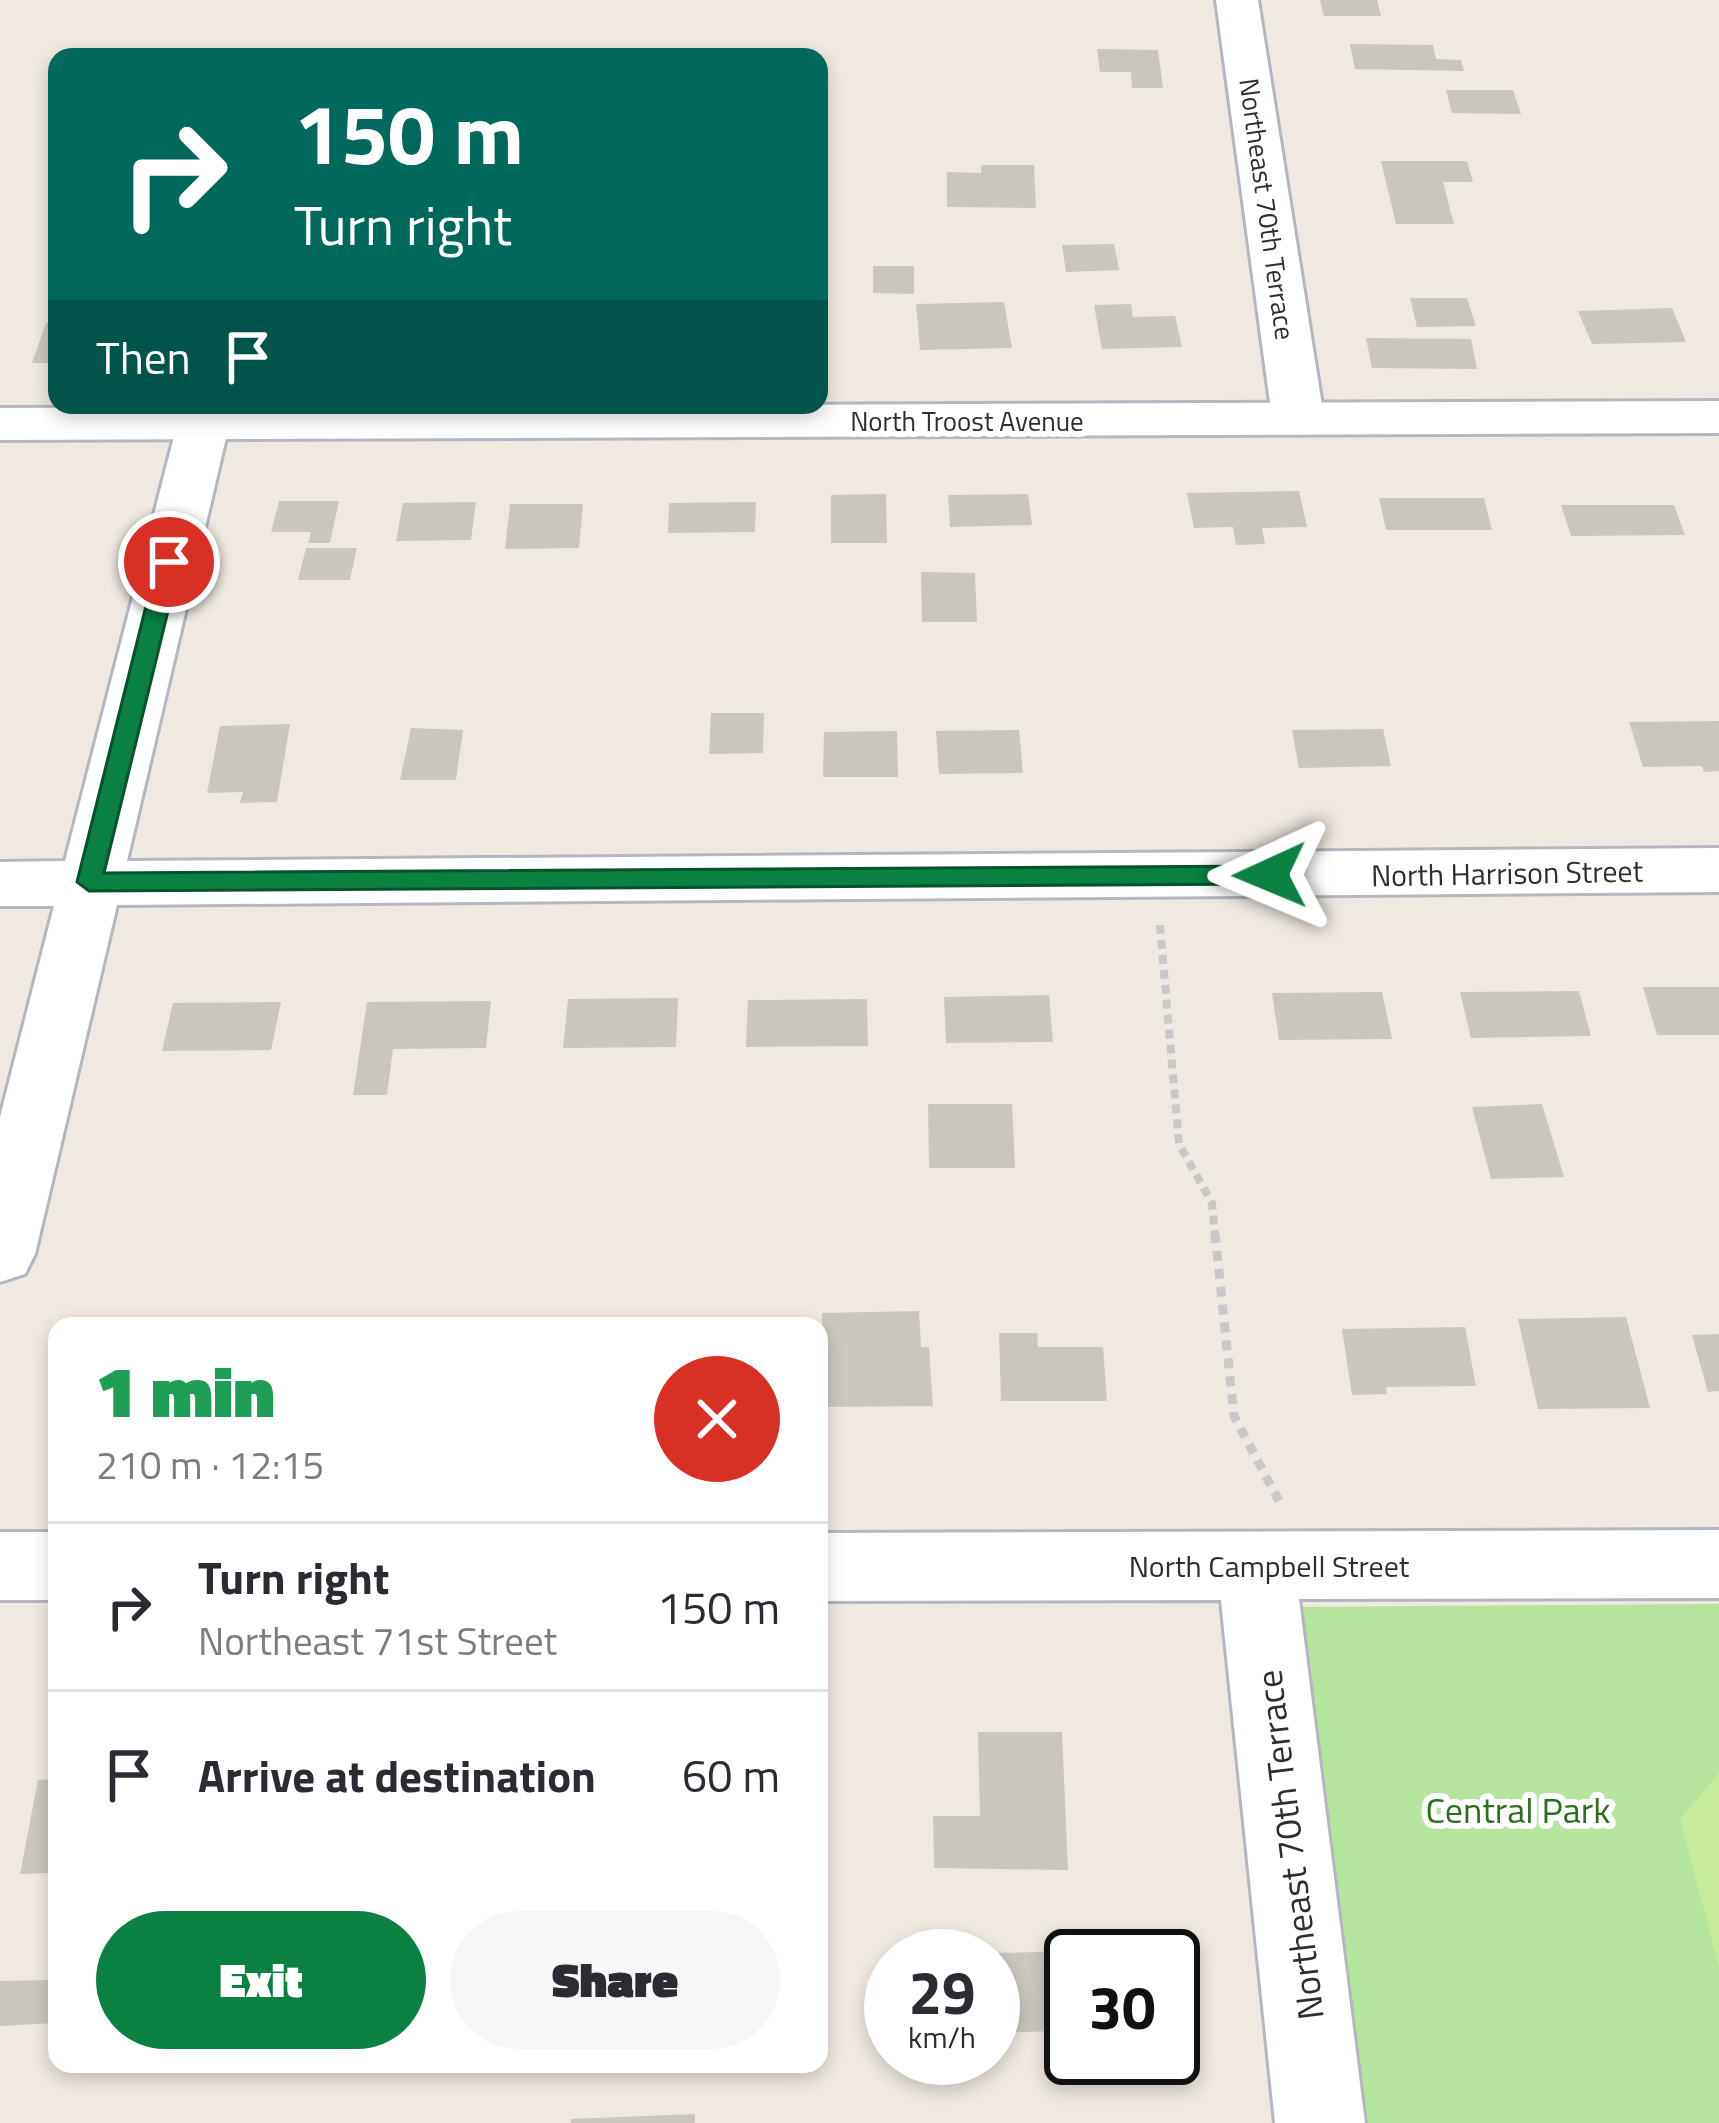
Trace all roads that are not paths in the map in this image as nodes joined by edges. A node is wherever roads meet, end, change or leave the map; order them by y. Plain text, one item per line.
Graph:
1 (1237, 0) edge
2 (1719, 417) edge
3 (1298, 418) junction
4 (0, 424) edge
5 (202, 424) junction
6 (1719, 870) edge
7 (89, 882) junction
8 (0, 884) edge
9 (0, 1254) edge
10 (1719, 1564) edge
11 (0, 1566) edge
12 (48, 1566) edge
13 (828, 1567) edge
14 (1280, 1567) junction
15 (1321, 2123) edge

1 - 3 street, Northeast 70th Terrace
2 - 3 street, North Troost Avenue
3 - 5 street, North Troost Avenue
4 - 5 street, North Troost Avenue
5 - 7 street
6 - 7 street, North Harrison Street
7 - 8 street, North Harrison Street
7 - 9 street
10 - 14 street, North Campbell Street
11 - 12 street
13 - 14 street, North Campbell Street
14 - 15 street, Northeast 70th Terrace

